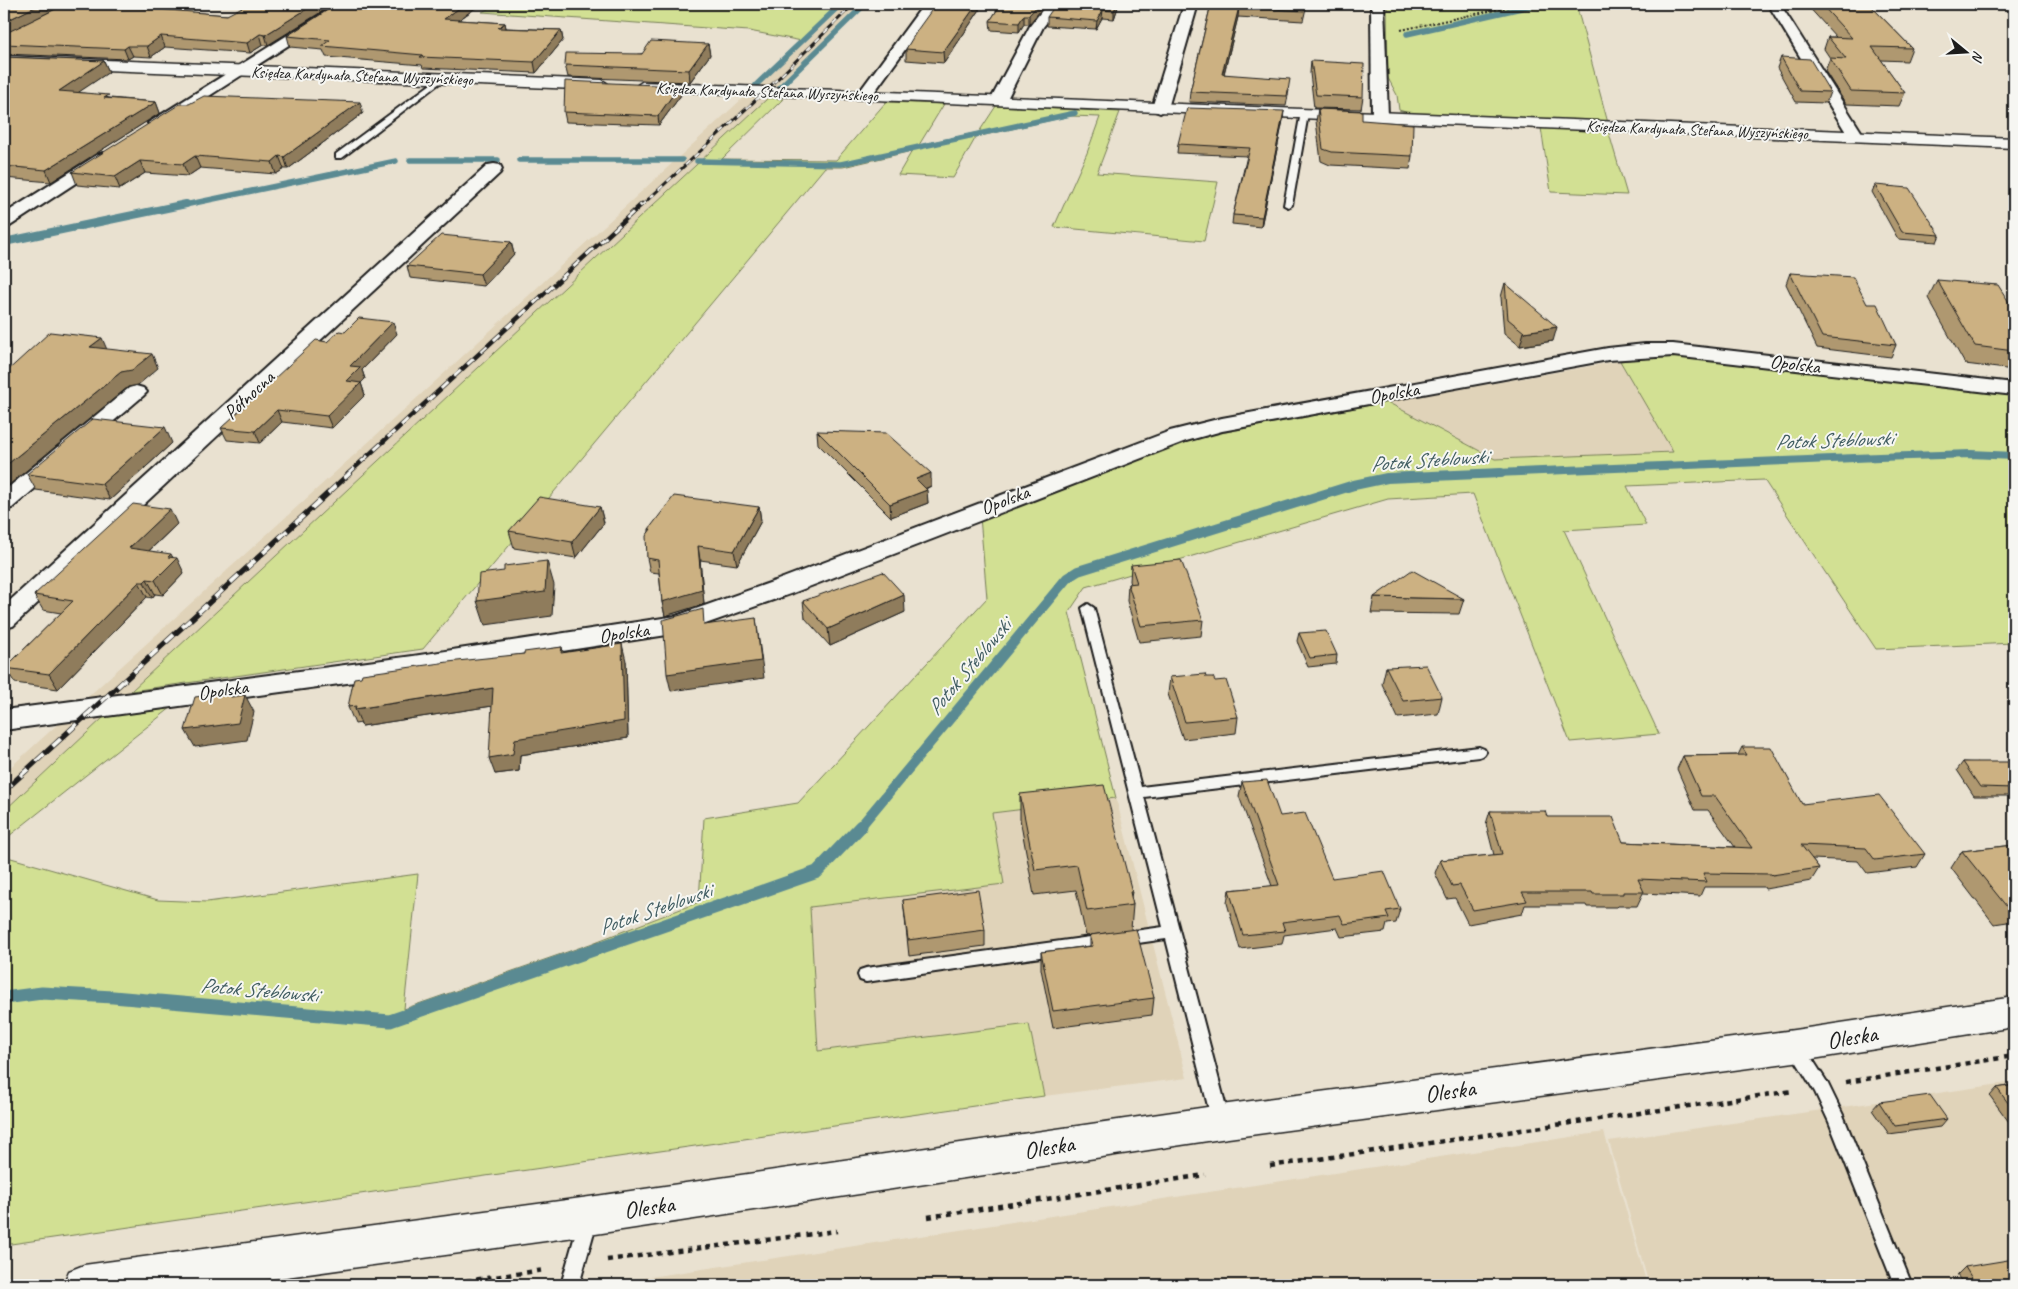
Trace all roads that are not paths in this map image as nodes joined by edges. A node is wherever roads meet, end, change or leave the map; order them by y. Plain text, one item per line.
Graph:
1 (346, 4) edge
2 (931, 4) edge
3 (1054, 4) edge
4 (1191, 4) edge
5 (1378, 4) edge
6 (1774, 4) edge
7 (8, 63) edge
8 (240, 70) junction
9 (441, 79) junction
10 (865, 95) junction
11 (998, 100) junction
12 (1160, 108) junction
13 (1304, 114) junction
14 (1380, 117) junction
15 (141, 133) edge
16 (1856, 136) junction
17 (2014, 143) edge
18 (117, 149) edge
19 (339, 156) dead end
20 (494, 169) dead end
21 (1288, 204) dead end
22 (4, 222) edge
23 (2014, 390) edge
24 (136, 392) dead end
25 (4, 503) edge
26 (1088, 608) dead end
27 (4, 620) edge
28 (4, 720) edge
29 (1479, 752) dead end
30 (1137, 793) junction
31 (1172, 932) junction
32 (866, 975) dead end
33 (2014, 1012) edge
34 (1794, 1046) junction
35 (1221, 1122) junction
36 (589, 1216) junction
37 (84, 1285) edge
38 (570, 1285) edge
39 (1903, 1285) edge

1 - 8 street
2 - 10 street
3 - 11 street
4 - 12 street
5 - 14 street
6 - 16 street
7 - 8 street, Księdza Kardynała Stefana Wyszyńskiego
8 - 9 street, Księdza Kardynała Stefana Wyszyńskiego
8 - 15 street
9 - 10 street, Księdza Kardynała Stefana Wyszyńskiego
9 - 19 lane
10 - 11 street, Księdza Kardynała Stefana Wyszyńskiego
11 - 12 street, Księdza Kardynała Stefana Wyszyńskiego
12 - 13 street, Księdza Kardynała Stefana Wyszyńskiego
13 - 14 street, Księdza Kardynała Stefana Wyszyńskiego
13 - 21 lane
14 - 16 street, Księdza Kardynała Stefana Wyszyńskiego
16 - 17 street, Księdza Kardynała Stefana Wyszyńskiego
18 - 22 street
20 - 27 street, Północna
23 - 28 street, Opolska
24 - 25 street
26 - 30 lane
29 - 30 lane
30 - 31 lane
31 - 32 lane
31 - 35 lane
33 - 34 street, Oleska
34 - 35 street, Oleska
34 - 39 lane
35 - 36 street, Oleska
36 - 37 street, Oleska
36 - 38 lane

